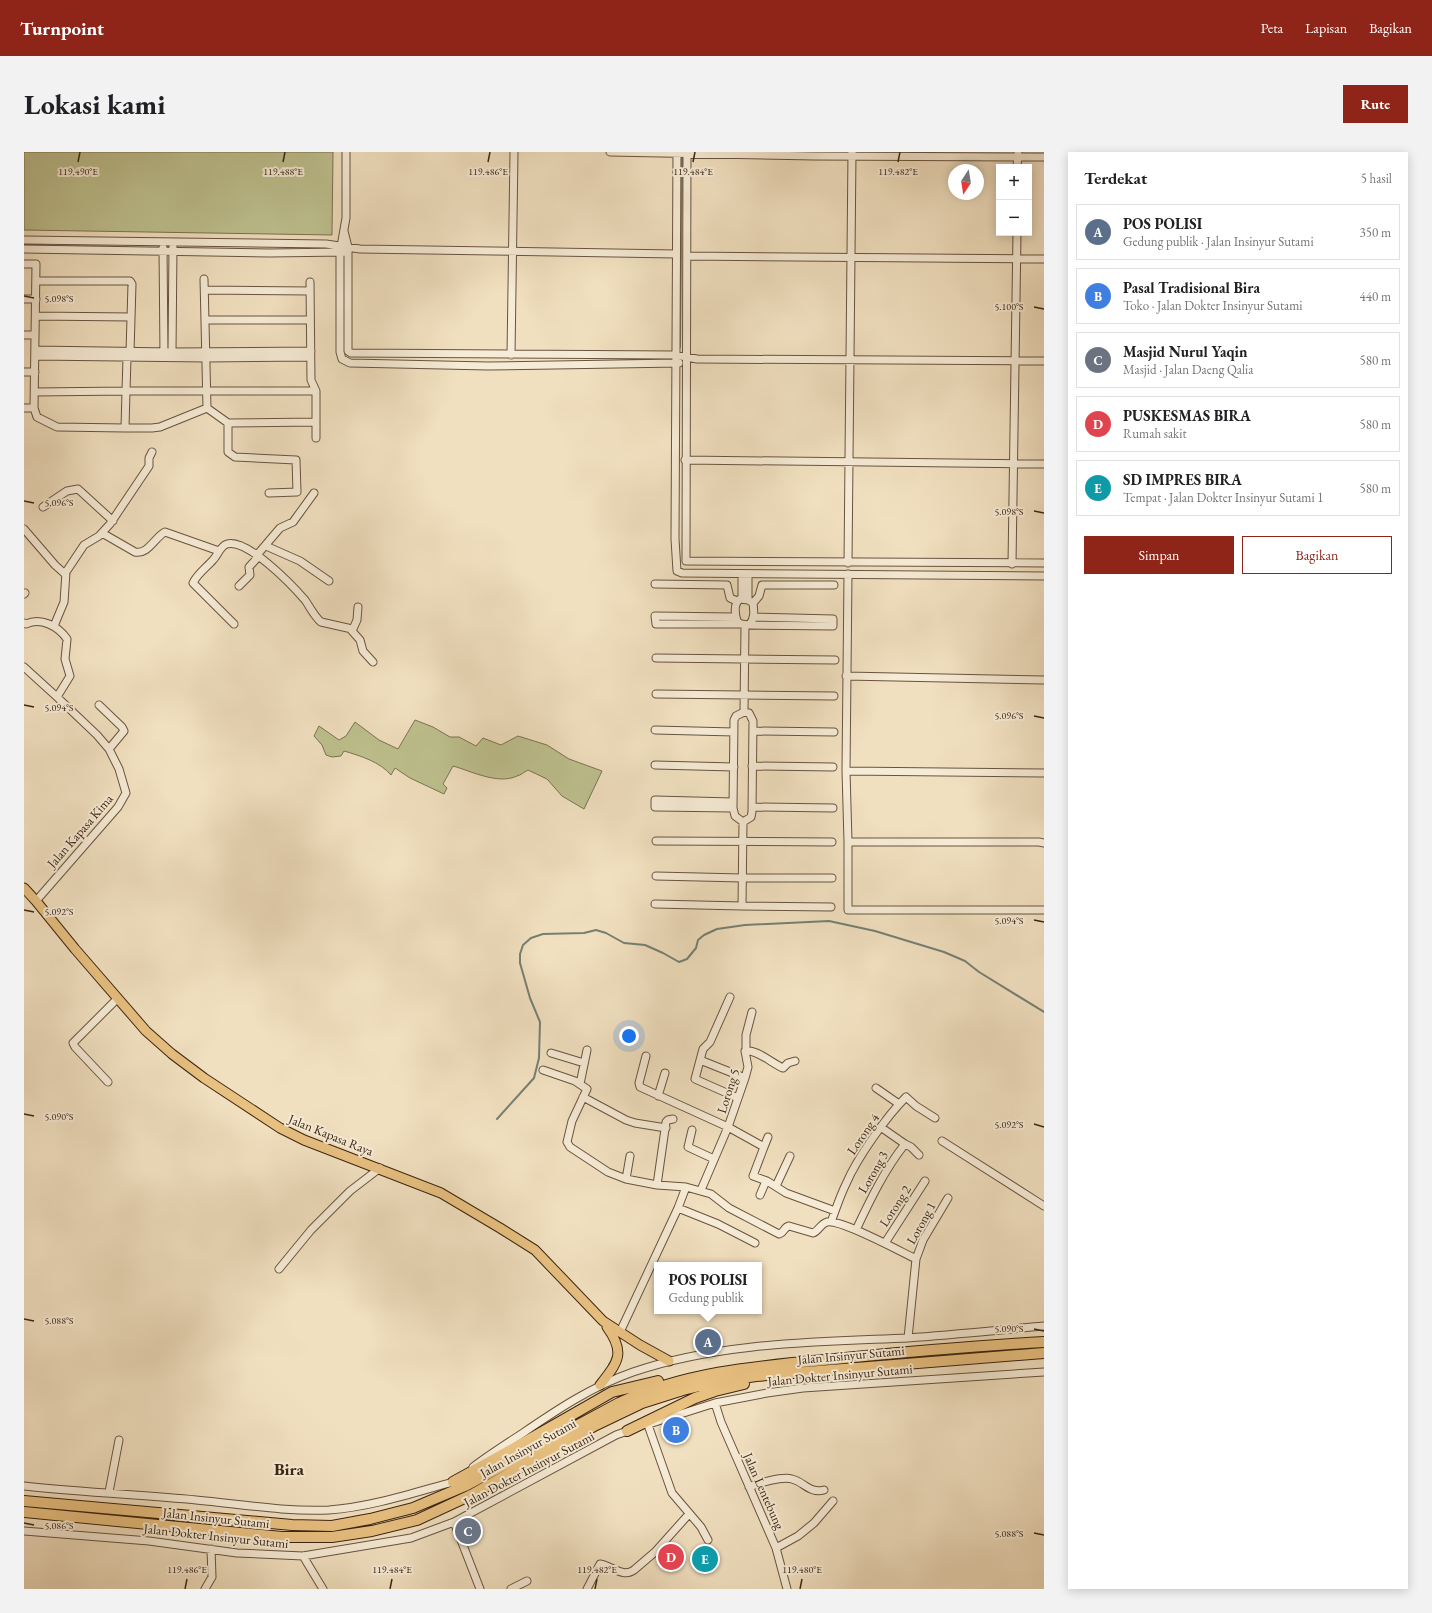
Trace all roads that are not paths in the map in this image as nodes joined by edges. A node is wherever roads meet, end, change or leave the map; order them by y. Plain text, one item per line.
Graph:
1 (346, 152) edge
2 (514, 152) edge
3 (610, 152) edge
4 (677, 153) edge
5 (687, 153) edge
6 (852, 154) edge
7 (1017, 155) edge
8 (1044, 157) edge
9 (1017, 236) edge
10 (24, 240) edge
11 (163, 241) junction
12 (174, 241) junction
13 (24, 249) edge
14 (344, 249) junction
15 (164, 251) junction
16 (172, 251) junction
17 (512, 251) junction
18 (676, 254) junction
19 (687, 256) junction
20 (852, 257) junction
21 (1017, 259) junction
22 (1044, 259) edge
23 (24, 264) edge
24 (204, 279) dead end
25 (36, 281) junction
26 (310, 282) dead end
27 (204, 290) junction
28 (310, 292) junction
29 (24, 299) edge
30 (36, 299) junction
31 (36, 316) junction
32 (131, 317) junction
33 (204, 320) junction
34 (310, 320) junction
35 (24, 335) edge
36 (36, 335) junction
37 (35, 353) junction
38 (348, 353) junction
39 (311, 354) junction
40 (129, 355) junction
41 (164, 355) junction
42 (172, 355) junction
43 (206, 355) junction
44 (511, 355) junction
45 (676, 355) junction
46 (686, 359) junction
47 (850, 359) junction
48 (344, 360) junction
49 (1015, 361) junction
50 (1044, 361) edge
51 (675, 363) junction
52 (24, 372) edge
53 (35, 372) junction
54 (126, 391) junction
55 (316, 391) junction
56 (35, 392) junction
57 (206, 392) junction
58 (24, 408) edge
59 (34, 408) junction
60 (207, 408) junction
61 (316, 422) junction
62 (228, 423) junction
63 (125, 428) junction
64 (316, 438) dead end
65 (152, 452) dead end
66 (686, 460) junction
67 (849, 462) junction
68 (1014, 464) junction
69 (1044, 464) edge
70 (314, 492) dead end
71 (269, 493) dead end
72 (43, 507) dead end
73 (113, 521) junction
74 (24, 529) edge
75 (102, 533) junction
76 (266, 546) junction
77 (219, 550) junction
78 (258, 555) junction
79 (686, 561) junction
80 (848, 563) junction
81 (1044, 563) edge
82 (1012, 564) junction
83 (679, 572) junction
84 (65, 574) junction
85 (745, 574) junction
86 (848, 574) junction
87 (1044, 576) edge
88 (329, 581) dead end
89 (655, 584) dead end
90 (834, 585) dead end
91 (239, 586) dead end
92 (745, 601) junction
93 (358, 607) dead end
94 (736, 617) junction
95 (754, 617) junction
96 (234, 624) dead end
97 (25, 625) edge
98 (745, 625) junction
99 (55, 626) junction
100 (352, 629) junction
101 (656, 658) dead end
102 (745, 659) junction
103 (834, 660) dead end
104 (373, 662) dead end
105 (24, 667) edge
106 (846, 676) junction
107 (1044, 680) edge
108 (656, 694) dead end
109 (744, 695) junction
110 (834, 696) dead end
111 (58, 697) junction
112 (100, 705) dead end
113 (744, 712) junction
114 (655, 730) dead end
115 (753, 731) junction
116 (734, 732) junction
117 (834, 732) dead end
118 (109, 749) junction
119 (655, 765) dead end
120 (752, 766) junction
121 (734, 767) junction
122 (834, 767) dead end
123 (846, 771) junction
124 (1044, 773) edge
125 (733, 805) junction
126 (752, 807) junction
127 (833, 808) dead end
128 (743, 822) junction
129 (656, 841) dead end
130 (1042, 841) edge
131 (743, 842) junction
132 (832, 842) dead end
133 (848, 842) junction
134 (656, 876) dead end
135 (742, 878) junction
136 (832, 878) dead end
137 (24, 888) edge
138 (36, 901) junction
139 (655, 904) dead end
140 (742, 906) junction
141 (831, 907) dead end
142 (1044, 910) edge
143 (730, 997) dead end
144 (118, 998) junction
145 (752, 1012) dead end
146 (587, 1050) dead end
147 (746, 1050) junction
148 (551, 1053) dead end
149 (646, 1056) dead end
150 (700, 1060) junction
151 (795, 1061) dead end
152 (584, 1063) junction
153 (543, 1070) dead end
154 (665, 1073) dead end
155 (746, 1078) junction
156 (108, 1082) dead end
157 (580, 1084) junction
158 (876, 1088) dead end
159 (658, 1096) junction
160 (583, 1097) junction
161 (738, 1098) junction
162 (899, 1104) junction
163 (935, 1118) dead end
164 (673, 1119) dead end
165 (728, 1127) junction
166 (666, 1128) junction
167 (882, 1128) junction
168 (692, 1130) dead end
169 (768, 1137) dead end
170 (942, 1141) dead end
171 (905, 1144) junction
172 (764, 1146) junction
173 (919, 1155) dead end
174 (630, 1156) dead end
175 (790, 1156) dead end
176 (714, 1159) junction
177 (380, 1168) junction
178 (626, 1179) junction
179 (766, 1181) junction
180 (925, 1181) dead end
181 (657, 1184) junction
182 (776, 1186) junction
183 (686, 1187) junction
184 (701, 1190) junction
185 (760, 1195) dead end
186 (948, 1198) dead end
187 (1044, 1206) edge
188 (678, 1208) junction
189 (835, 1211) junction
190 (831, 1222) junction
191 (856, 1230) junction
192 (755, 1243) dead end
193 (885, 1243) junction
194 (916, 1259) junction
195 (279, 1269) dead end
196 (603, 1321) junction
197 (1044, 1326) edge
198 (620, 1332) junction
199 (908, 1338) junction
200 (1044, 1342) edge
201 (1044, 1353) edge
202 (670, 1361) junction
203 (805, 1371) junction
204 (1044, 1372) edge
205 (692, 1377) junction
206 (600, 1385) junction
207 (715, 1403) junction
208 (648, 1425) junction
209 (627, 1431) junction
210 (119, 1440) dead end
211 (453, 1482) junction
212 (24, 1486) edge
213 (749, 1487) junction
214 (824, 1490) dead end
215 (109, 1492) junction
216 (24, 1500) edge
217 (833, 1501) dead end
218 (24, 1512) edge
219 (689, 1514) junction
220 (454, 1522) junction
221 (24, 1531) edge
222 (708, 1540) dead end
223 (776, 1548) junction
224 (211, 1549) junction
225 (303, 1556) junction
226 (527, 1582) dead end
227 (205, 1589) edge
228 (322, 1589) edge
229 (480, 1589) edge
230 (512, 1589) edge
231 (587, 1589) edge
232 (788, 1589) edge

1 - 14 street
2 - 17 street
3 - 4 street
4 - 5 street
4 - 18 street
5 - 6 street
5 - 19 street
6 - 7 street
6 - 20 street
7 - 8 street
9 - 21 street
10 - 11 street
11 - 12 street
11 - 15 street
12 - 14 street
12 - 16 street
13 - 15 street
14 - 16 street
14 - 17 street
14 - 38 street
14 - 48 street
15 - 16 street
15 - 41 street
16 - 42 street
17 - 18 street
17 - 44 street
18 - 45 street
19 - 20 street
19 - 46 street
20 - 21 street
20 - 47 street
21 - 22 street
21 - 49 street
23 - 25 street
24 - 27 street
25 - 30 street
25 - 32 street
26 - 28 street
27 - 28 street
27 - 33 street
28 - 34 street
29 - 30 street
30 - 31 street
31 - 32 street
31 - 36 street
32 - 40 street
33 - 34 street
33 - 43 street
34 - 39 street
35 - 36 street
36 - 37 street
37 - 40 street
37 - 53 street
38 - 44 street
38 - 48 street
39 - 43 street
39 - 55 street
40 - 41 street
40 - 54 street
41 - 42 street
42 - 43 street
43 - 57 street
44 - 45 street
45 - 46 street
45 - 51 street
46 - 47 street
46 - 51 street
46 - 66 street
47 - 49 street
47 - 67 street
48 - 51 street
49 - 50 street
49 - 68 street
51 - 83 street
52 - 53 street
53 - 56 street
54 - 56 street
54 - 57 street
54 - 63 street
55 - 57 street
55 - 61 street
56 - 59 street
57 - 60 street
58 - 59 street
59 - 63 street
60 - 62 street
60 - 63 street
61 - 62 street
61 - 64 street
62 - 71 street
65 - 73 street
66 - 67 street
66 - 79 street
67 - 68 street
67 - 80 street
68 - 69 street
68 - 82 street
70 - 76 street
72 - 73 street
73 - 75 street
74 - 84 street
75 - 77 street
75 - 84 street
76 - 78 street
76 - 88 street
77 - 78 street
77 - 96 street
78 - 91 street
78 - 100 street
79 - 80 street
79 - 83 street
80 - 82 street
81 - 82 street
83 - 85 street
84 - 99 street
85 - 86 street
85 - 92 street
86 - 87 street
86 - 106 street
89 - 92 street
90 - 92 street
92 - 94 street
92 - 95 street
93 - 100 street
94 - 98 street
94 - 98 street
95 - 98 street
95 - 98 street
97 - 99 street
98 - 102 street
99 - 111 street
100 - 104 street
101 - 102 street
102 - 103 street
102 - 109 street
105 - 111 street, Jalan Kapasa Kima
106 - 107 street
106 - 123 street
108 - 109 street
109 - 110 street
109 - 113 street
111 - 118 street, Jalan Kapasa Kima
112 - 118 street
113 - 115 street
113 - 116 street
114 - 116 street
115 - 117 street
115 - 120 street
116 - 121 street
118 - 138 street, Jalan Kapasa Kima
119 - 121 street
120 - 122 street
120 - 126 street
121 - 125 street
123 - 124 street
123 - 133 street
125 - 125 street
125 - 128 street
126 - 127 street
126 - 128 street
128 - 131 street
129 - 131 street
130 - 133 street
131 - 132 street
131 - 135 street
133 - 142 street
134 - 135 street
135 - 136 street
135 - 140 street
137 - 138 main road, Jalan Kapasa Raya
138 - 144 main road, Jalan Kapasa Raya
139 - 140 street
140 - 141 street
143 - 150 street
144 - 156 street
144 - 177 main road, Jalan Kapasa Raya
145 - 147 street, Lorong 5
146 - 152 street
147 - 151 street
147 - 155 street, Lorong 5
148 - 152 street
149 - 159 street
150 - 155 street
150 - 161 street
152 - 157 street
153 - 157 street
154 - 159 street
155 - 161 street, Lorong 5
157 - 160 street
158 - 162 street
159 - 165 street
160 - 166 street
160 - 178 street
161 - 165 street, Lorong 5
162 - 163 street, Lorong 4
162 - 167 street, Lorong 4
164 - 166 street
165 - 172 street
165 - 176 street, Lorong 5
166 - 181 street
167 - 171 street
167 - 189 street, Lorong 4
168 - 176 street
169 - 172 street
170 - 187 street
171 - 173 street, Lorong 3
171 - 191 street, Lorong 3
172 - 179 street
174 - 178 street
175 - 182 street
176 - 184 street, Lorong 5
177 - 195 street
177 - 196 main road, Jalan Kapasa Raya
178 - 181 street
179 - 182 street
179 - 185 street
180 - 193 street, Lorong 2
181 - 183 street
182 - 189 street
183 - 184 street
183 - 188 street
184 - 190 street
186 - 194 street, Lorong 1
188 - 192 street
188 - 198 street
189 - 190 street, Lorong 4
190 - 191 street
191 - 193 street
193 - 194 street
194 - 199 street, Lorong 1
196 - 198 main road, Jalan Kapasa Raya
196 - 206 main road, Jalan Kapasa Raya
197 - 199 street
198 - 202 main road, Jalan Kapasa Raya
199 - 202 street
200 - 205 highway, Jalan Insinyur Sutami
201 - 203 highway, Jalan Insinyur Sutami
202 - 206 street
203 - 209 highway
203 - 218 highway, Jalan Insinyur Sutami
204 - 207 street, Jalan Dokter Insinyur Sutami
205 - 211 highway
205 - 216 highway, Jalan Insinyur Sutami
206 - 211 street
207 - 208 street, Jalan Dokter Insinyur Sutami
207 - 213 street, Jalan Lentebung
208 - 209 street, Jalan Dokter Insinyur Sutami
208 - 219 street
209 - 220 street, Jalan Dokter Insinyur Sutami
210 - 215 street
211 - 215 street
212 - 215 street
213 - 214 street
213 - 223 street, Jalan Lentebung
217 - 223 street
219 - 222 street
219 - 231 street
220 - 225 street, Jalan Dokter Insinyur Sutami
220 - 229 street
221 - 224 street, Jalan Dokter Insinyur Sutami
223 - 232 street, Jalan Lentebung
224 - 225 street, Jalan Dokter Insinyur Sutami
224 - 227 street
225 - 228 street
226 - 230 street

